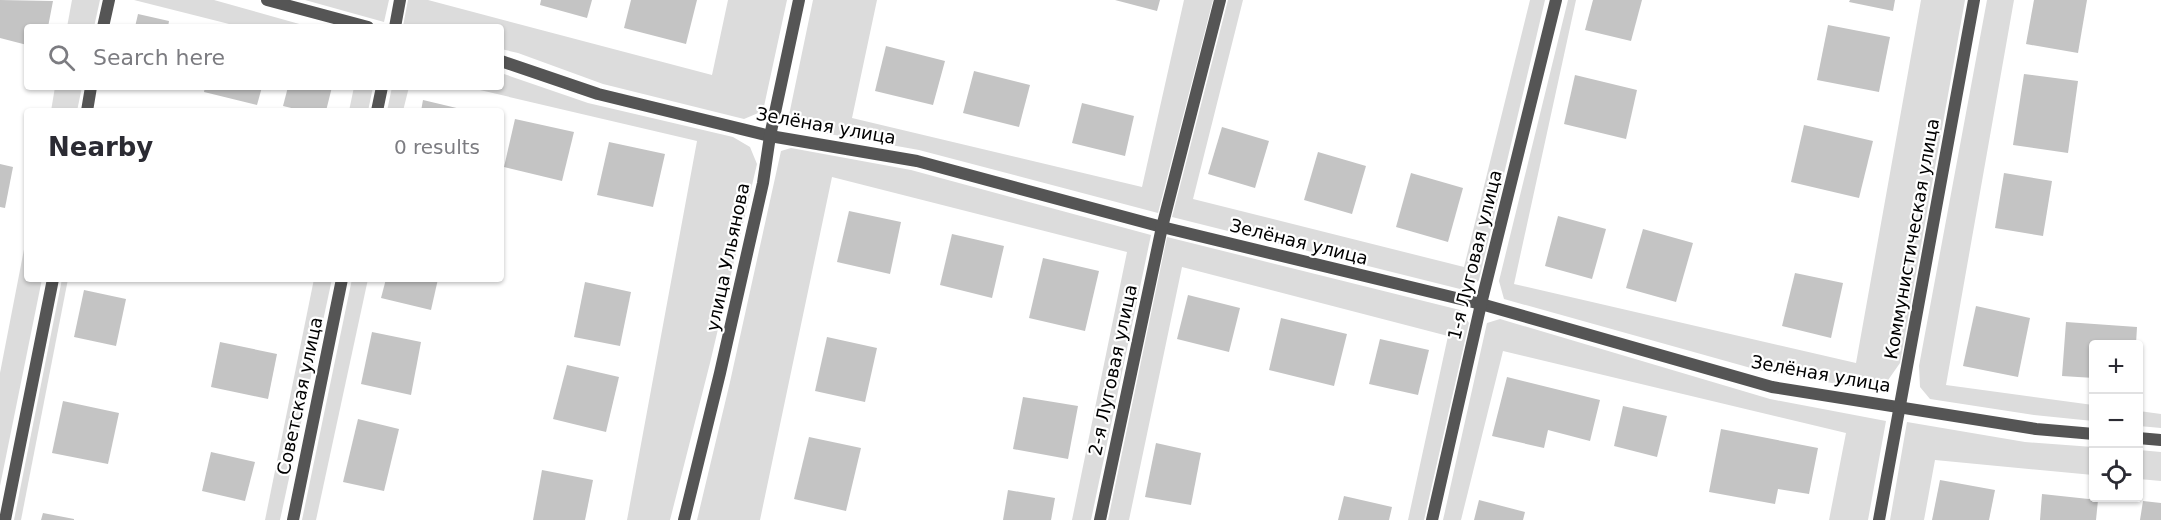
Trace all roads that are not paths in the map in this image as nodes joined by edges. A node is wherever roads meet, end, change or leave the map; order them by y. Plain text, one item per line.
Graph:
1 (109, 0) edge
2 (267, 0) edge
3 (400, 0) edge
4 (799, 0) edge
5 (1220, 0) edge
6 (1556, 0) edge
7 (1974, 0) edge
8 (104, 24) edge
9 (357, 24) edge
10 (395, 24) edge
11 (504, 63) edge
12 (90, 90) edge
13 (381, 90) edge
14 (88, 108) edge
15 (378, 108) edge
16 (770, 136) junction
17 (1162, 227) junction
18 (52, 282) edge
19 (341, 282) edge
20 (1481, 304) junction
21 (1900, 406) junction
22 (2089, 434) edge
23 (2143, 438) edge
24 (2161, 440) edge
25 (5, 520) edge
26 (293, 520) edge
27 (684, 520) edge
28 (1100, 520) edge
29 (1432, 520) edge
30 (1879, 520) edge

1 - 8 street
2 - 9 street
3 - 10 street
4 - 16 street, улица Ульянова
5 - 17 street
6 - 20 street, 1-я Луговая улица
7 - 21 street, Коммунистическая улица
11 - 16 street, Зелёная улица
12 - 14 street
13 - 15 street
16 - 17 street, Зелёная улица
16 - 27 street, улица Ульянова
17 - 20 street, Зелёная улица
17 - 28 street, 2-я Луговая улица
18 - 25 street
19 - 26 street, Советская улица
20 - 21 street, Зелёная улица
20 - 29 street, 1-я Луговая улица
21 - 22 street, Зелёная улица
21 - 30 street, Коммунистическая улица
23 - 24 street

